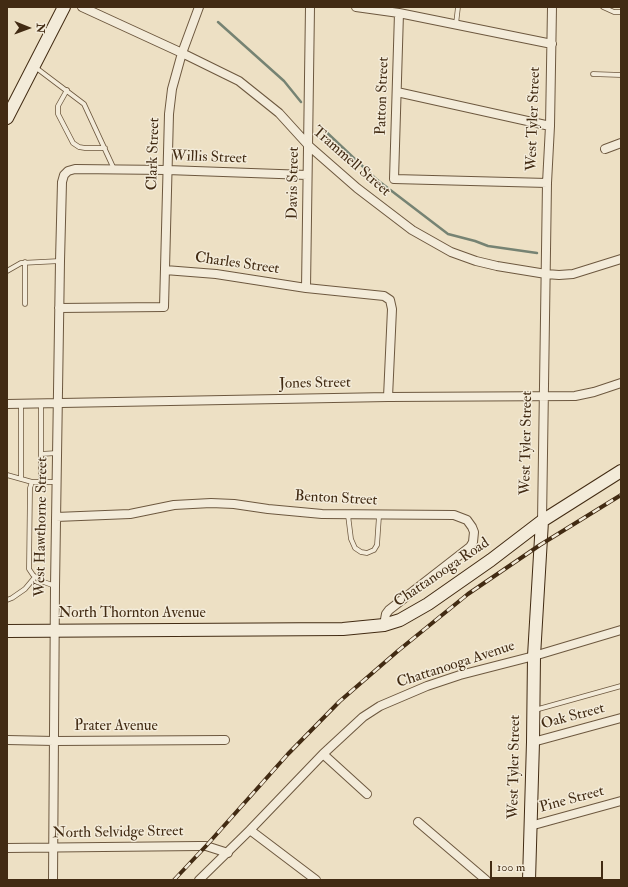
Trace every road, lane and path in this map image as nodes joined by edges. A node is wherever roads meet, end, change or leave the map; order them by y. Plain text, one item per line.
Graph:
1 (64, 7) edge
2 (82, 7) edge
3 (199, 7) edge
4 (310, 7) edge
5 (356, 7) edge
6 (458, 7) edge
7 (552, 7) edge
8 (603, 7) edge
9 (621, 12) edge
10 (399, 13) junction
11 (456, 24) junction
12 (552, 44) junction
13 (182, 53) junction
14 (34, 66) junction
15 (593, 74) dead end
16 (621, 75) edge
17 (67, 90) junction
18 (397, 92) junction
19 (7, 118) edge
20 (550, 126) junction
21 (621, 143) edge
22 (309, 146) junction
23 (105, 148) junction
24 (605, 148) dead end
25 (114, 170) junction
26 (167, 170) junction
27 (64, 174) joint
28 (307, 175) junction
29 (547, 183) junction
30 (621, 259) edge
31 (60, 261) junction
32 (25, 262) junction
33 (165, 270) junction
34 (7, 271) edge
35 (546, 274) junction
36 (306, 288) junction
37 (25, 304) dead end
38 (59, 308) junction
39 (621, 383) edge
40 (544, 396) junction
41 (388, 397) junction
42 (41, 403) junction
43 (7, 404) edge
44 (21, 404) junction
45 (58, 404) junction
46 (57, 453) junction
47 (41, 454) junction
48 (621, 471) edge
49 (7, 475) edge
50 (21, 479) junction
51 (32, 482) junction
52 (41, 482) junction
53 (57, 482) junction
54 (348, 515) junction
55 (379, 516) junction
56 (56, 517) junction
57 (542, 522) junction
58 (35, 577) junction
59 (55, 586) junction
60 (7, 600) edge
61 (384, 625) junction
62 (54, 630) junction
63 (256, 630) joint
64 (621, 630) edge
65 (7, 631) edge
66 (534, 656) junction
67 (621, 686) edge
68 (533, 710) junction
69 (621, 718) edge
70 (7, 740) edge
71 (225, 740) dead end
72 (54, 741) junction
73 (533, 742) junction
74 (323, 754) junction
75 (367, 794) dead end
76 (621, 801) edge
77 (418, 822) dead end
78 (530, 826) junction
79 (250, 830) junction
80 (7, 848) edge
81 (53, 848) junction
82 (228, 853) junction
83 (53, 880) edge
84 (199, 880) edge
85 (316, 880) edge
86 (486, 880) edge
87 (528, 880) edge

1 - 14 main road
2 - 13 street, Trammell Street
3 - 13 street, Clark Street
4 - 22 street, Davis Street
5 - 10 street
6 - 11 lane
7 - 12 street, West Tyler Street
8 - 9 lane
10 - 11 street
10 - 18 street, Patton Street
11 - 12 street
12 - 20 street, West Tyler Street
13 - 22 street, Trammell Street
13 - 26 street, Clark Street
14 - 17 lane
14 - 19 main road
15 - 16 lane
17 - 23 lane
17 - 23 lane
18 - 20 street
18 - 29 street, Patton Street
20 - 29 street, West Tyler Street
21 - 24 street
22 - 28 street, Davis Street
22 - 35 street, Trammell Street
23 - 25 lane
25 - 26 street, Willis Street
25 - 27 street, Willis Street
26 - 28 street, Willis Street
26 - 33 street, Clark Street
27 - 31 street, West Hawthorne Street
28 - 36 street, Davis Street
29 - 35 street, West Tyler Street
30 - 35 street, Trammell Street
31 - 32 lane
31 - 38 street, West Hawthorne Street
32 - 34 lane
32 - 37 lane
33 - 36 street, Charles Street
33 - 38 street, Clark Street
35 - 40 street, West Tyler Street
36 - 41 street, Charles Street
38 - 45 street, West Hawthorne Street
39 - 40 street, Jones Street
40 - 41 street, Jones Street
40 - 57 street, West Tyler Street
41 - 45 street, Jones Street
42 - 44 street, Jones Street
42 - 45 street, Jones Street
42 - 47 lane
43 - 44 street, Jones Street
44 - 50 lane
45 - 46 street, West Hawthorne Street
46 - 47 lane
46 - 53 street, West Hawthorne Street
47 - 52 lane
48 - 57 main road, Chattanooga Road
49 - 50 lane
50 - 51 lane
51 - 52 lane
51 - 58 lane
52 - 53 lane
53 - 56 street, West Hawthorne Street
54 - 55 street, Benton Street
54 - 55 lane
54 - 56 street, Benton Street
55 - 61 street, Benton Street
56 - 59 street, West Hawthorne Street
57 - 61 main road, Chattanooga Road
57 - 66 main road, West Tyler Street
58 - 59 lane
58 - 60 lane
59 - 62 street, West Hawthorne Street
61 - 63 main road, Chattanooga Road
62 - 63 main road, North Thornton Avenue
62 - 65 main road, North Thornton Avenue
62 - 72 street, West Hawthorne Street
64 - 66 street, Chattanooga Avenue
66 - 68 main road, West Tyler Street
66 - 74 street, Chattanooga Avenue
67 - 68 lane
68 - 73 main road, West Tyler Street
69 - 73 street, Oak Street
70 - 72 street, Prater Avenue
71 - 72 street, Prater Avenue
72 - 81 street, West Hawthorne Street
73 - 78 main road, West Tyler Street
74 - 75 street
74 - 79 street, Chattanooga Avenue
76 - 78 street, Pine Street
77 - 86 street
78 - 87 main road, West Tyler Street
79 - 82 street, Chattanooga Avenue
79 - 85 street
80 - 81 street, North Selvidge Street
81 - 82 street, North Selvidge Street
81 - 83 street, West Hawthorne Street
82 - 84 street, Chattanooga Avenue

